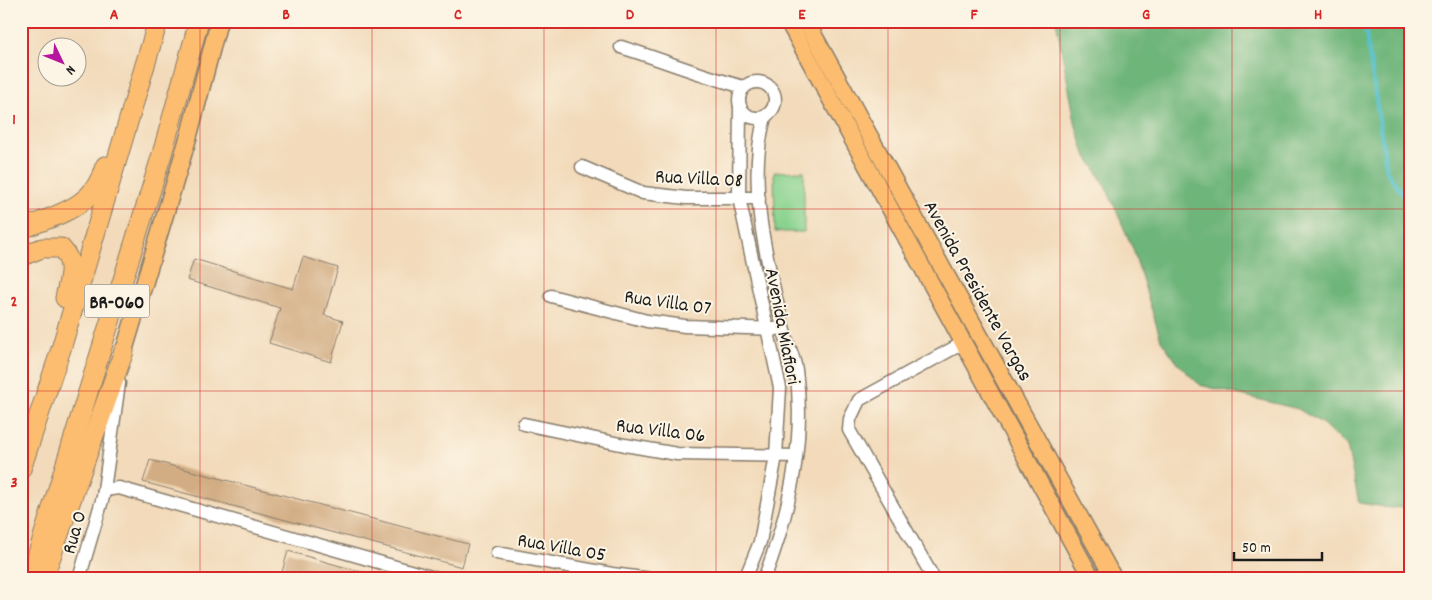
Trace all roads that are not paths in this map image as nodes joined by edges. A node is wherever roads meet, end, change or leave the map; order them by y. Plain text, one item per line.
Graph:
1 (149, 21) edge
2 (158, 21) edge
3 (199, 21) edge
4 (219, 21) edge
5 (788, 21) edge
6 (806, 21) edge
7 (621, 47) dead end
8 (744, 87) junction
9 (740, 107) junction
10 (764, 117) junction
11 (881, 157) junction
12 (866, 165) junction
13 (582, 167) dead end
14 (739, 198) junction
15 (759, 198) junction
16 (25, 228) edge
17 (22, 256) edge
18 (550, 296) dead end
19 (783, 328) junction
20 (769, 330) junction
21 (963, 343) junction
22 (124, 351) junction
23 (524, 424) dead end
24 (776, 456) junction
25 (796, 456) junction
26 (22, 468) edge
27 (103, 493) junction
28 (497, 553) dead end
29 (30, 579) edge
30 (43, 579) edge
31 (79, 579) edge
32 (438, 579) edge
33 (651, 579) edge
34 (745, 579) edge
35 (764, 579) edge
36 (934, 579) edge
37 (1092, 579) edge
38 (1114, 579) edge

1 - 16 highway
2 - 26 highway, BR-060
3 - 29 highway, BR-060
4 - 22 main road
5 - 12 main road, Avenida Presidente Vargas
6 - 11 main road, Avenida Presidente Vargas
7 - 8 street
8 - 9 street
8 - 10 street
9 - 10 street
9 - 14 street, Avenida Miafiori
10 - 15 street, Avenida Miafiori
11 - 12 main road
11 - 38 main road, Avenida Presidente Vargas
12 - 21 main road, Avenida Presidente Vargas
13 - 14 street, Rua Villa 08
14 - 15 street, Rua Villa 08
14 - 20 street, Avenida Miafiori
15 - 19 street, Avenida Miafiori
17 - 26 highway
18 - 20 street, Rua Villa 07
19 - 20 street, Rua Villa 07
19 - 25 street, Avenida Miafiori
20 - 24 street, Avenida Miafiori
21 - 36 street
21 - 37 main road, Avenida Presidente Vargas
22 - 27 street, Rua O
22 - 30 highway
23 - 24 street, Rua Villa 06
24 - 25 street, Rua Villa 06
24 - 34 street, Avenida Miafiori
25 - 35 street, Avenida Miafiori
27 - 31 street, Rua O
27 - 32 street
28 - 33 street, Rua Villa 05

